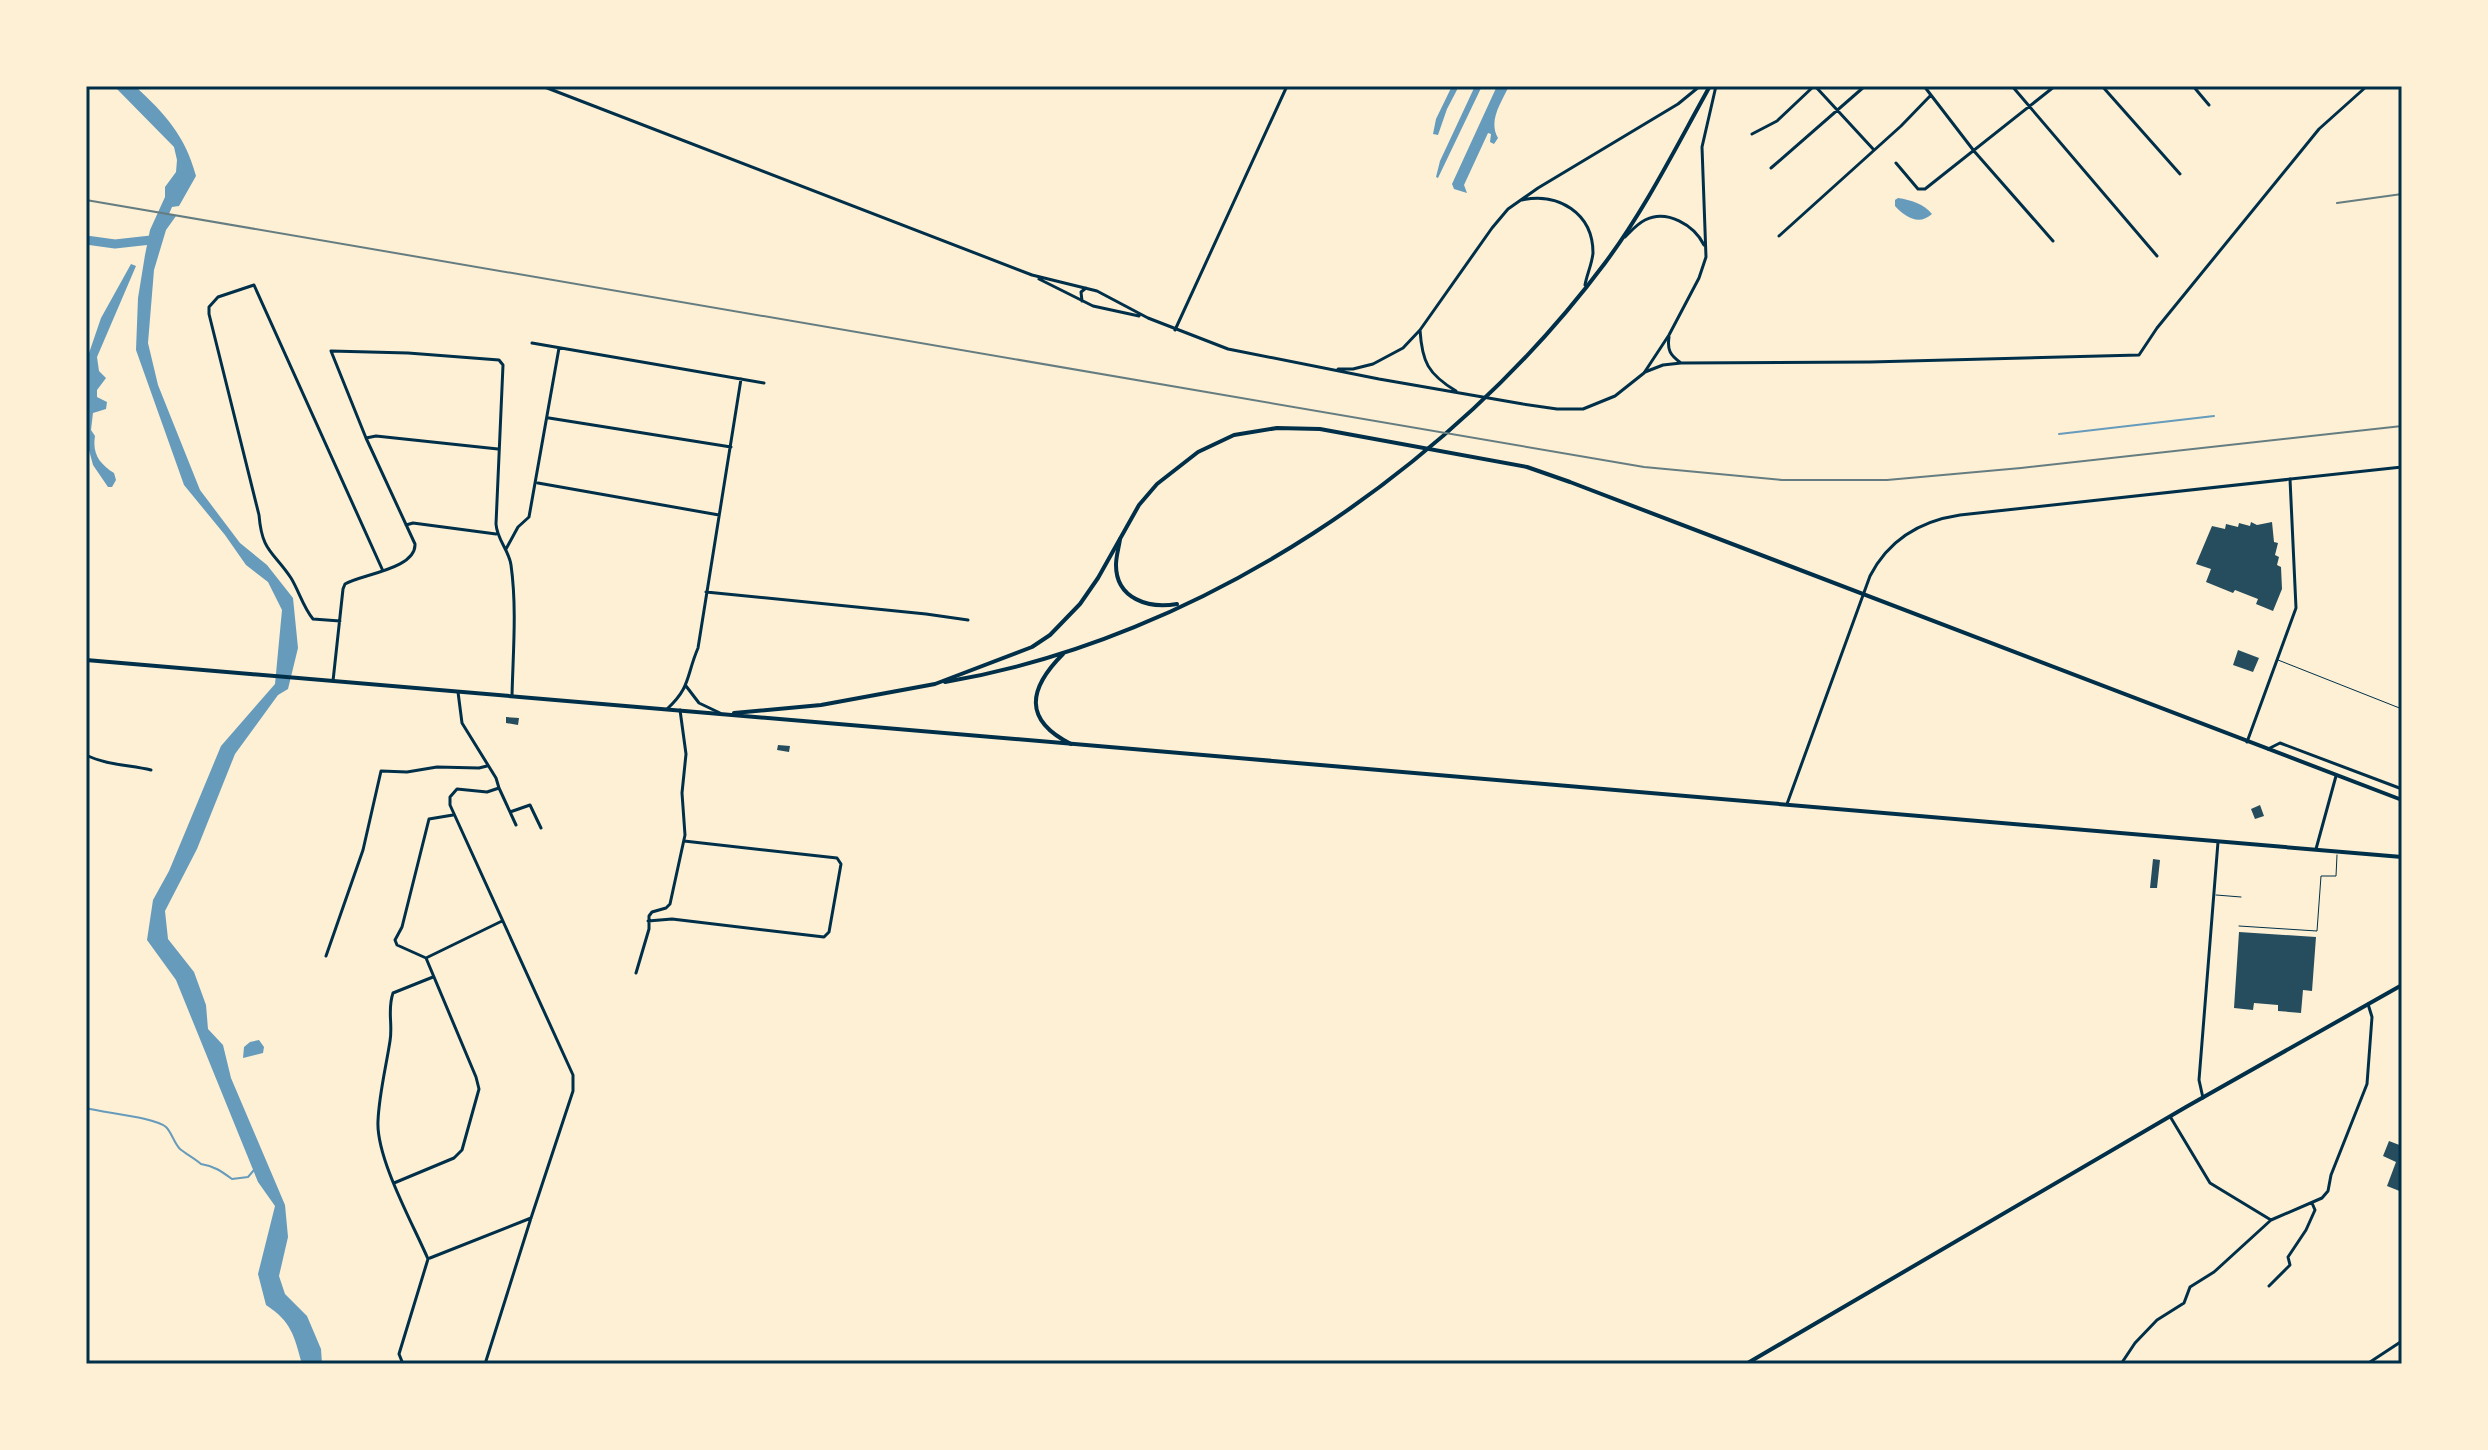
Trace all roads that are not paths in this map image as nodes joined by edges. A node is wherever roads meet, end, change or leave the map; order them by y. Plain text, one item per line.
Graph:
1 (542, 86) edge
2 (1287, 86) edge
3 (1700, 86) edge
4 (1713, 86) edge
5 (1815, 86) edge
6 (1865, 86) edge
7 (2012, 86) edge
8 (2055, 86) edge
9 (2102, 86) edge
10 (2193, 86) edge
11 (2367, 86) edge
12 (1927, 87) edge
13 (1931, 95) junction
14 (2209, 105) dead end
15 (2029, 108) junction
16 (1838, 109) junction
17 (1752, 134) dead end
18 (1874, 150) junction
19 (1974, 151) junction
20 (1896, 163) dead end
21 (1771, 168) dead end
22 (2180, 174) dead end
23 (1518, 201) junction
24 (1779, 236) dead end
25 (2053, 241) dead end
26 (1620, 242) junction
27 (1706, 251) junction
28 (2157, 256) dead end
29 (1032, 275) junction
30 (1086, 288) junction
31 (1585, 289) junction
32 (1111, 298) junction
33 (1082, 301) junction
34 (1105, 309) junction
35 (1143, 316) junction
36 (1175, 330) junction
37 (1420, 330) junction
38 (1669, 335) junction
39 (532, 343) dead end
40 (559, 348) junction
41 (1681, 363) junction
42 (1330, 369) junction
43 (1644, 373) junction
44 (741, 379) junction
45 (764, 383) dead end
46 (1459, 392) junction
47 (547, 418) junction
48 (366, 438) junction
49 (731, 447) junction
50 (498, 449) junction
51 (2402, 467) edge
52 (2290, 479) junction
53 (537, 483) junction
54 (719, 515) junction
55 (406, 525) junction
56 (496, 534) junction
57 (1120, 539) junction
58 (505, 550) junction
59 (383, 571) junction
60 (706, 592) junction
61 (1863, 593) junction
62 (1188, 602) junction
63 (968, 620) dead end
64 (340, 621) junction
65 (1065, 652) junction
66 (86, 660) edge
67 (2278, 660) junction
68 (333, 681) junction
69 (935, 684) junction
70 (686, 686) junction
71 (458, 692) junction
72 (512, 696) junction
73 (667, 709) junction
74 (2402, 709) edge
75 (680, 710) junction
76 (723, 714) junction
77 (2247, 742) junction
78 (1073, 745) junction
79 (2266, 750) junction
80 (86, 755) edge
81 (487, 766) junction
82 (151, 770) dead end
83 (2336, 776) junction
84 (499, 788) junction
85 (2402, 789) edge
86 (2402, 800) edge
87 (1787, 804) junction
88 (510, 812) junction
89 (455, 815) junction
90 (516, 825) dead end
91 (541, 828) dead end
92 (684, 841) junction
93 (2218, 842) junction
94 (2315, 850) junction
95 (2337, 852) junction
96 (2402, 857) edge
97 (2213, 895) junction
98 (2241, 897) dead end
99 (503, 921) junction
100 (648, 921) junction
101 (2239, 926) dead end
102 (326, 956) dead end
103 (426, 958) junction
104 (636, 973) dead end
105 (433, 977) junction
106 (2402, 985) edge
107 (2368, 1004) junction
108 (2203, 1098) junction
109 (2171, 1118) junction
110 (394, 1183) junction
111 (2312, 1203) junction
112 (531, 1218) junction
113 (2271, 1220) junction
114 (428, 1259) junction
115 (2269, 1286) dead end
116 (2402, 1341) edge
117 (403, 1364) edge
118 (485, 1364) edge
119 (1746, 1364) edge
120 (2121, 1364) edge
121 (2367, 1364) edge

1 - 29 street
2 - 36 street
3 - 23 street
4 - 26 main road
4 - 27 street
5 - 16 street
5 - 17 street
6 - 16 street
7 - 15 street
8 - 15 street
9 - 22 street
10 - 14 street
11 - 41 street
12 - 13 street
13 - 18 street
13 - 19 street
15 - 19 street
15 - 28 street
16 - 18 street
16 - 21 street
18 - 24 street
19 - 20 street
19 - 25 street
23 - 31 street
23 - 37 street
26 - 27 street
26 - 31 main road
27 - 38 street
29 - 30 street
29 - 33 street
30 - 32 street
30 - 33 street
31 - 62 main road
32 - 34 street
32 - 35 street
33 - 34 street
34 - 35 street
35 - 36 street
36 - 42 street
37 - 42 street
37 - 46 street
38 - 41 street
38 - 43 street
39 - 40 street
40 - 44 street
40 - 47 street
41 - 43 street
42 - 46 street
43 - 46 street
44 - 45 street
44 - 49 street
47 - 49 street
47 - 53 street
48 - 50 street
48 - 50 street
48 - 55 street
49 - 54 street
50 - 56 street
51 - 52 street
52 - 61 street
52 - 67 street
53 - 54 street
53 - 58 street
54 - 60 street
55 - 56 street
55 - 59 street
56 - 58 street
57 - 61 main road
57 - 62 main road
57 - 69 main road
58 - 72 street
59 - 64 street
59 - 64 street
60 - 63 street
60 - 70 street
61 - 77 main road
61 - 87 street
62 - 65 main road
64 - 68 street
65 - 69 main road
65 - 78 main road
66 - 68 main road
67 - 74 lane
67 - 77 street
68 - 71 main road
69 - 76 main road
70 - 73 street
70 - 76 street
71 - 72 main road
71 - 81 street
72 - 73 main road
73 - 75 main road
75 - 76 main road
75 - 92 street
76 - 78 main road
77 - 79 main road
78 - 87 main road
79 - 83 main road
79 - 85 street
80 - 82 street
81 - 84 street
81 - 102 street
83 - 86 main road
83 - 94 street
84 - 88 street
84 - 89 street
87 - 93 main road
88 - 90 street
88 - 91 street
89 - 99 street
89 - 103 street
92 - 100 street
92 - 100 street
93 - 94 main road
93 - 97 street
94 - 95 main road
95 - 96 main road
95 - 101 lane
97 - 98 lane
97 - 108 street
99 - 103 street
99 - 112 street
100 - 104 street
103 - 105 street
105 - 110 street
105 - 110 street
106 - 107 main road
107 - 108 main road
107 - 111 street
108 - 109 main road
109 - 113 street
109 - 119 main road
110 - 114 street
111 - 113 street
111 - 115 street
112 - 114 street
112 - 118 street
113 - 120 street
114 - 117 street
116 - 121 street

